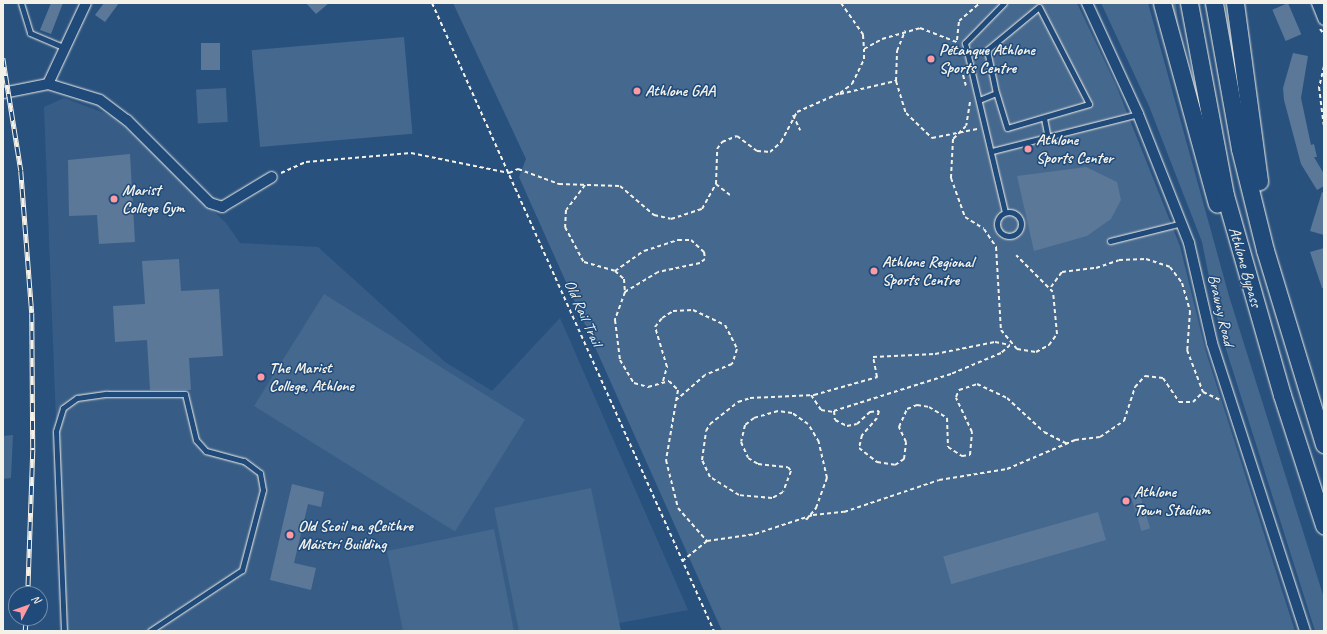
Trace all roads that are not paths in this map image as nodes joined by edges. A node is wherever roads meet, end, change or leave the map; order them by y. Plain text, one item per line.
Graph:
1 (21, 3) edge
2 (86, 3) edge
3 (1004, 3) edge
4 (1087, 3) edge
5 (1162, 3) edge
6 (1189, 3) edge
7 (1214, 3) edge
8 (1235, 3) edge
9 (1317, 3) edge
10 (1324, 20) edge
11 (66, 48) junction
12 (48, 84) junction
13 (3, 93) edge
14 (996, 93) junction
15 (979, 100) junction
16 (1138, 114) junction
17 (1044, 118) junction
18 (1048, 138) junction
19 (992, 151) junction
20 (272, 177) road end
21 (1005, 212) junction
22 (1182, 222) junction
23 (1110, 241) dead end
24 (1304, 385) junction
25 (1282, 396) junction
26 (1324, 444) edge
27 (1324, 525) edge
28 (64, 631) edge
29 (150, 631) edge
30 (1305, 631) edge

1 - 11 lane
2 - 11 street
3 - 15 lane
4 - 16 street, Brawny Road
5 - 25 highway
6 - 25 highway, Athlone Bypass
7 - 24 highway, Athlone Bypass
8 - 24 highway
9 - 10 street
11 - 12 street
12 - 13 street
12 - 20 street
14 - 15 lane
14 - 17 lane
14 - 17 lane
15 - 19 lane
16 - 18 lane
16 - 22 street, Brawny Road
17 - 18 lane
18 - 19 lane
19 - 21 lane
21 - 21 lane
22 - 23 lane
22 - 30 street, Brawny Road
24 - 26 highway, Athlone Bypass
25 - 27 highway, Athlone Bypass
28 - 29 lane

